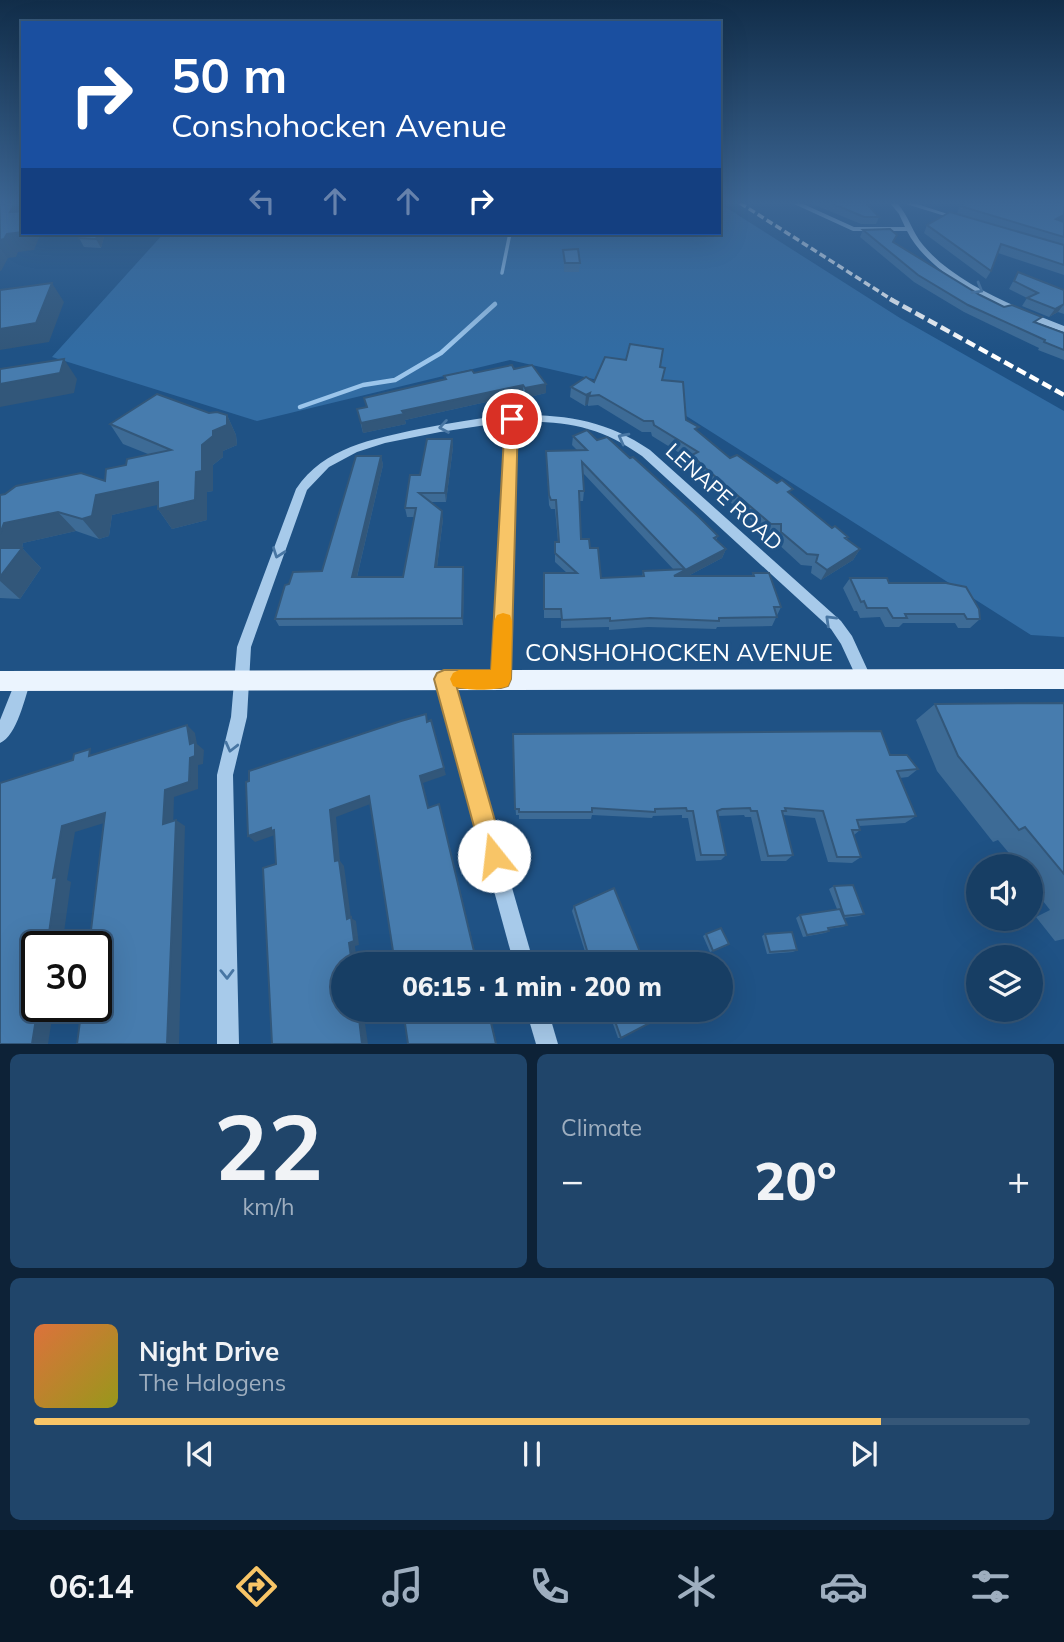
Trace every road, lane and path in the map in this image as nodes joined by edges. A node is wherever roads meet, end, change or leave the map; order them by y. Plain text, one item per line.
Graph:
1 (927, 252) edge
2 (1064, 329) edge
3 (512, 419) junction
4 (864, 678) junction
5 (1064, 678) edge
6 (444, 679) junction
7 (501, 679) junction
8 (23, 680) junction
9 (241, 680) junction
10 (0, 681) edge
11 (0, 735) edge
12 (521, 952) edge
13 (541, 1022) edge
14 (228, 1044) edge
15 (547, 1044) edge

1 -> 2 street
4 -> 3 street, LENAPE ROAD
3 - 7 street
3 -> 9 street, LENAPE ROAD
4 - 5 main road, CONSHOHOCKEN AVENUE
4 - 7 main road, CONSHOHOCKEN AVENUE
6 - 7 main road, CONSHOHOCKEN AVENUE
6 - 9 main road, CONSHOHOCKEN AVENUE
6 - 12 street
8 - 9 main road, CONSHOHOCKEN AVENUE
8 - 10 main road, CONSHOHOCKEN AVENUE
8 - 11 street
9 -> 14 street, LENAPE ROAD
13 - 15 street

